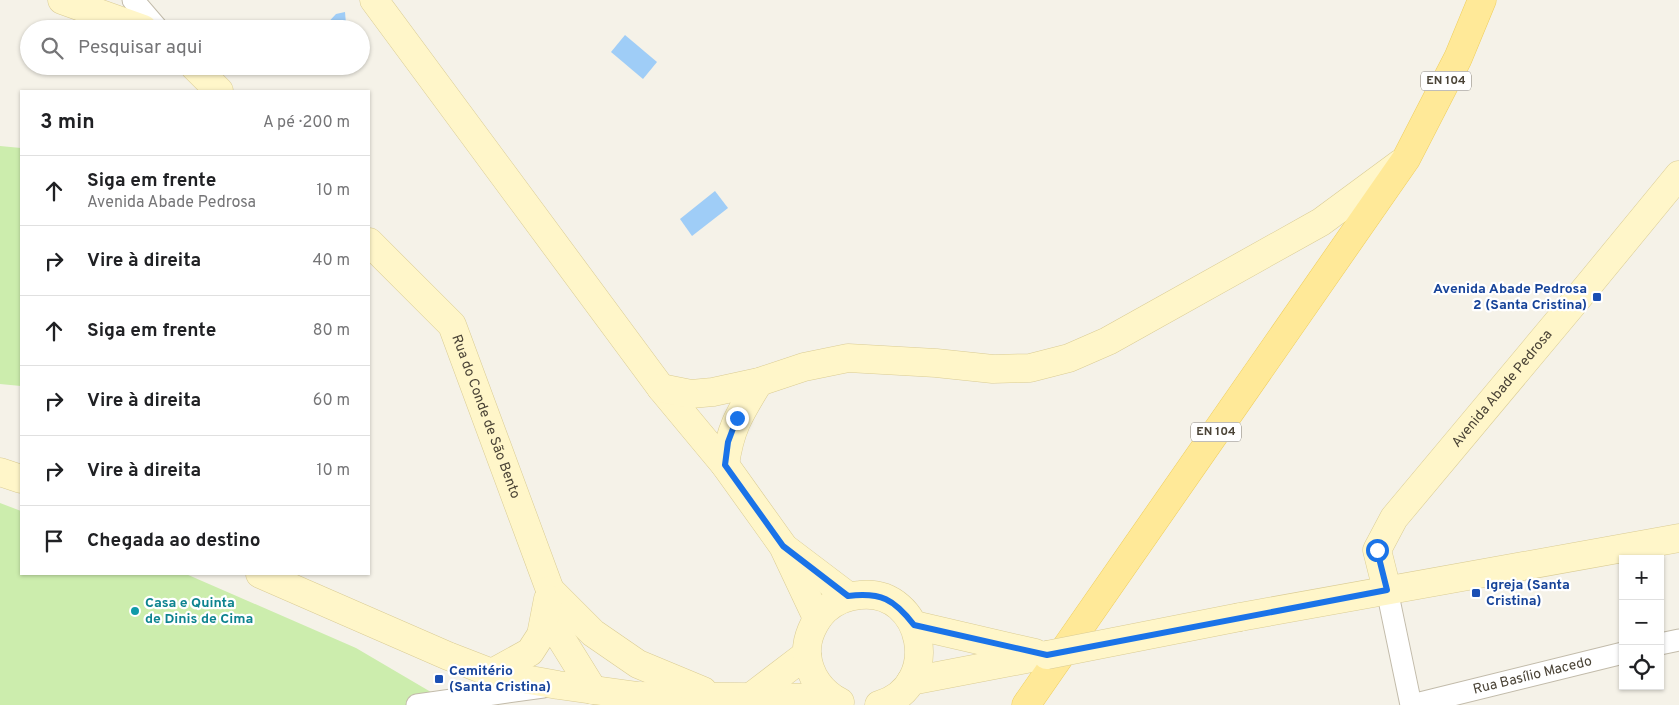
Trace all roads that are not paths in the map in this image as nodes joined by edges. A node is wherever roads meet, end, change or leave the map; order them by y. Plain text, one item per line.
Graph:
1 (62, 0) edge
2 (133, 0) edge
3 (374, 0) edge
4 (1482, 0) edge
5 (118, 20) edge
6 (150, 20) edge
7 (203, 75) edge
8 (218, 90) edge
9 (1406, 159) junction
10 (1679, 175) edge
11 (370, 243) edge
12 (759, 382) junction
13 (661, 388) junction
14 (725, 465) junction
15 (0, 472) edge
16 (20, 478) edge
17 (1679, 538) edge
18 (783, 546) junction
19 (262, 575) edge
20 (550, 590) junction
21 (1387, 590) junction
22 (848, 596) junction
23 (817, 618) junction
24 (914, 625) junction
25 (593, 633) junction
26 (1679, 640) edge
27 (1664, 643) edge
28 (807, 654) junction
29 (1047, 655) junction
30 (1619, 655) edge
31 (492, 673) junction
32 (911, 681) junction
33 (558, 685) junction
34 (593, 690) junction
35 (716, 696) junction
36 (752, 696) junction
37 (839, 702) edge
38 (417, 705) edge
39 (879, 705) edge
40 (1026, 705) edge
41 (1412, 705) edge

1 - 5 street
2 - 6 street
3 - 13 street
4 - 9 main road, EN 104
7 - 8 street
9 - 12 street
9 - 40 main road, EN 104
10 - 21 street, Avenida Abade Pedrosa
11 - 20 street, Rua do Conde de São Bento
12 - 13 street
12 - 14 street
13 - 14 street
14 - 18 street
15 - 16 street
17 - 21 street
18 - 22 street
18 - 23 street
19 - 31 street
20 - 25 street
20 - 31 street
20 - 34 street, Rua do Conde de São Bento
21 - 29 street, bridge
21 - 41 street
22 - 23 street
22 - 24 street
23 - 28 street
24 - 29 street
24 - 32 street
25 - 34 street
25 - 35 street
26 - 27 street
28 - 36 street
28 - 37 street
29 - 32 street
30 - 41 street, Rua Basílio Macedo
31 - 33 street
32 - 39 street
33 - 34 street
33 - 38 street
34 - 35 street
35 - 36 street
36 - 37 street

